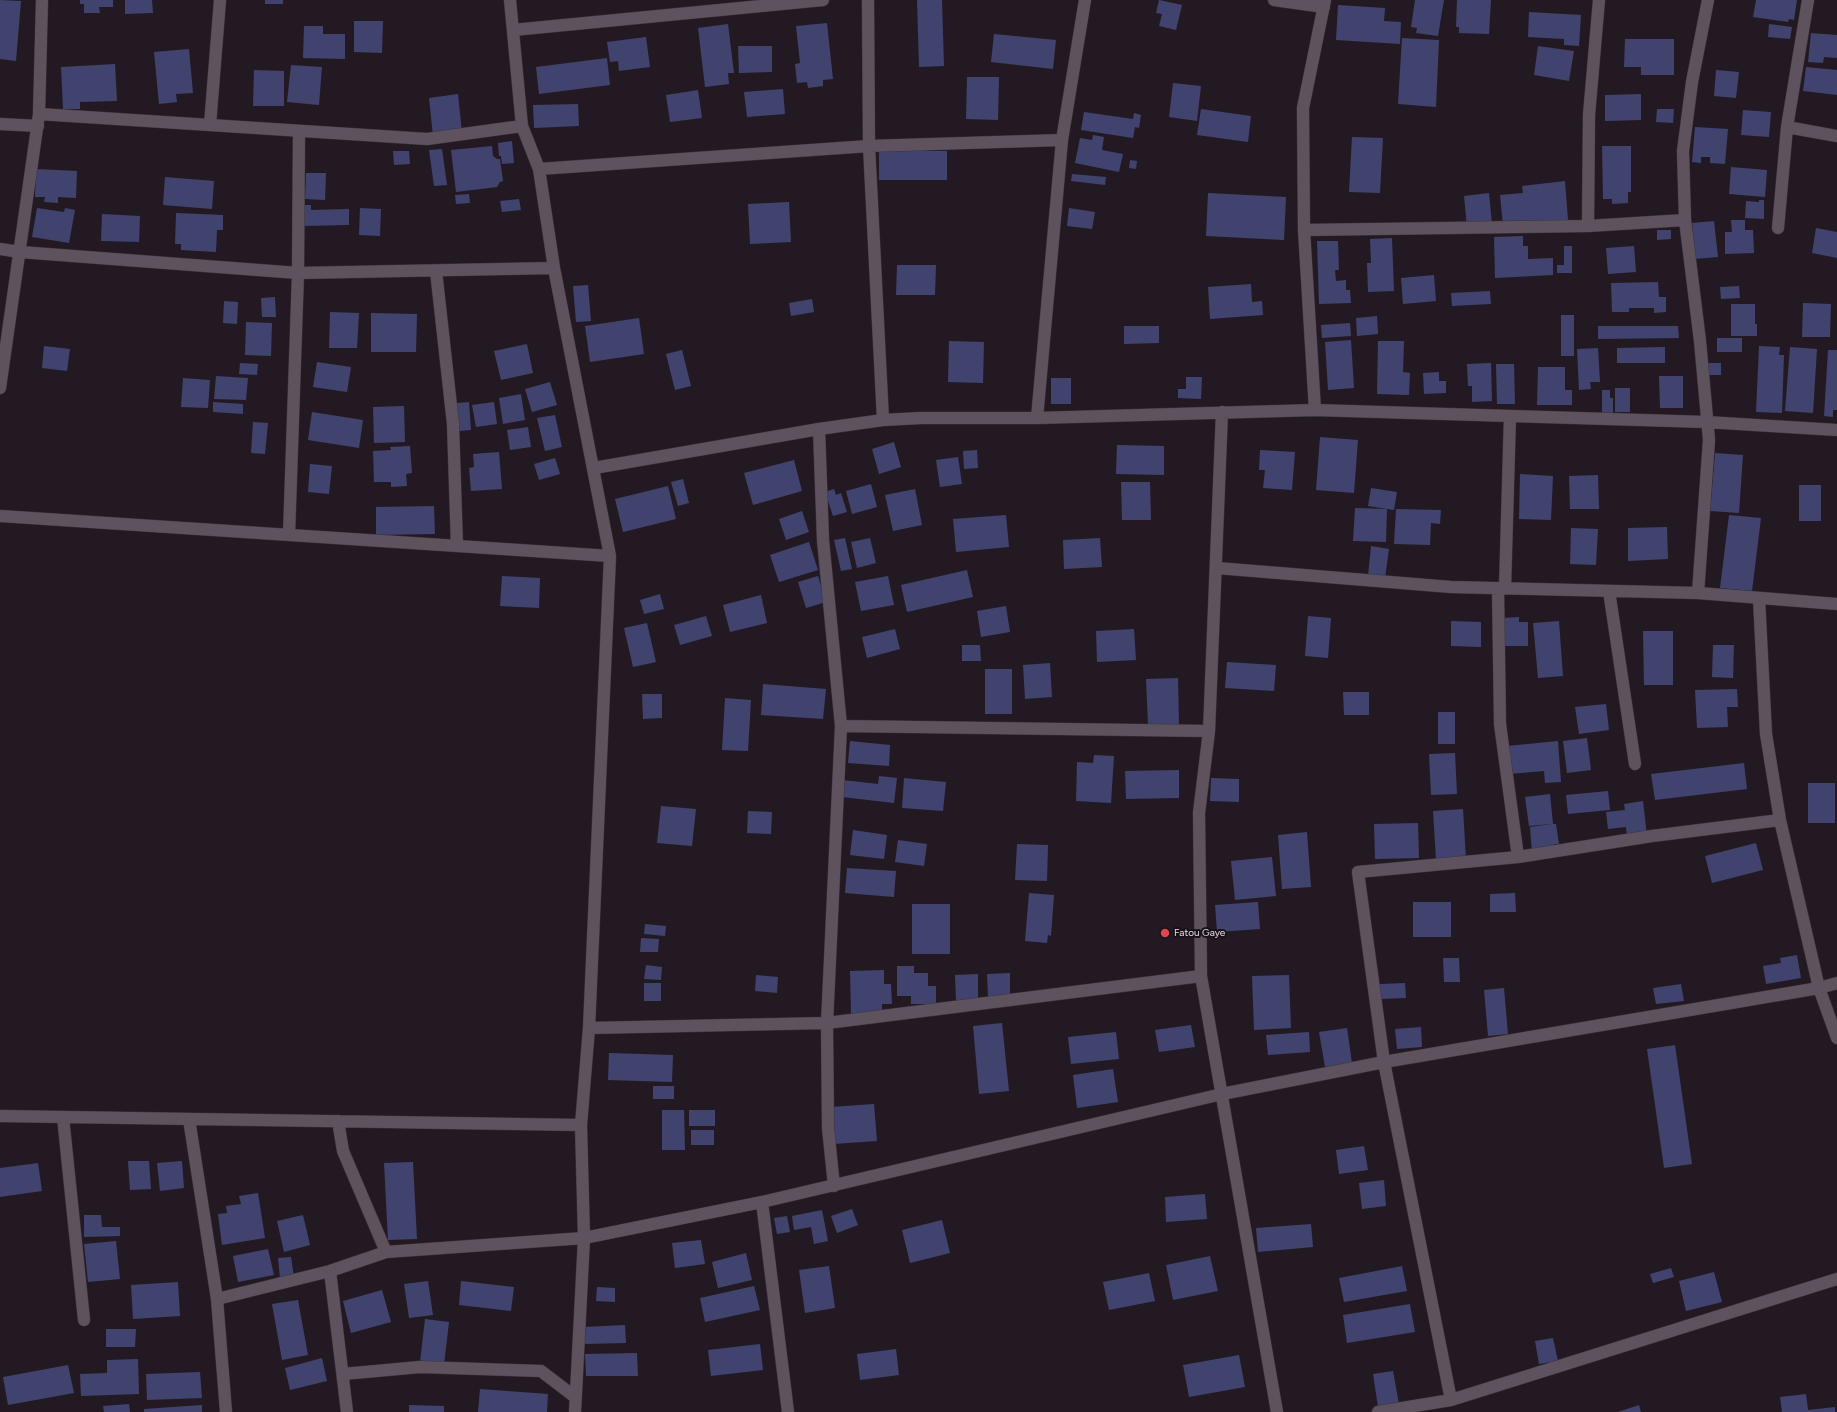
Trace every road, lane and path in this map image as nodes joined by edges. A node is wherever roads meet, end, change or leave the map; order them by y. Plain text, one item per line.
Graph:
1 (42, 0) edge
2 (220, 0) edge
3 (510, 0) edge
4 (823, 0) edge
5 (868, 0) edge
6 (1085, 0) edge
7 (1274, 0) edge
8 (1599, 0) edge
9 (1708, 0) edge
10 (1808, 0) edge
11 (1324, 3) edge
12 (513, 30) junction
13 (39, 114) junction
14 (0, 124) edge
15 (210, 125) junction
16 (38, 126) junction
17 (522, 126) junction
18 (1788, 127) junction
19 (299, 131) junction
20 (1837, 136) edge
21 (1062, 140) junction
22 (869, 146) junction
23 (539, 169) junction
24 (1685, 220) junction
25 (1588, 226) junction
26 (1778, 228) dead end
27 (1304, 230) junction
28 (0, 249) edge
29 (20, 252) junction
30 (554, 268) junction
31 (436, 271) junction
32 (298, 273) junction
33 (0, 388) edge
34 (1315, 410) junction
35 (1222, 412) junction
36 (1510, 416) junction
37 (1037, 418) junction
38 (883, 420) junction
39 (1706, 422) junction
40 (819, 429) junction
41 (1837, 430) edge
42 (594, 468) junction
43 (0, 516) edge
44 (289, 535) junction
45 (457, 546) junction
46 (610, 556) junction
47 (1217, 568) junction
48 (1502, 588) junction
49 (1609, 591) junction
50 (1698, 593) junction
51 (1759, 599) junction
52 (1837, 604) edge
53 (841, 726) junction
54 (1210, 731) junction
55 (1635, 764) dead end
56 (1780, 820) junction
57 (1518, 857) junction
58 (1201, 976) junction
59 (1837, 983) edge
60 (1819, 988) junction
61 (827, 1023) junction
62 (589, 1028) junction
63 (1837, 1038) edge
64 (1384, 1062) junction
65 (1222, 1094) junction
66 (0, 1116) edge
67 (63, 1117) junction
68 (189, 1119) junction
69 (338, 1121) junction
70 (581, 1125) junction
71 (834, 1186) junction
72 (762, 1202) junction
73 (584, 1238) junction
74 (386, 1252) junction
75 (330, 1271) junction
76 (1837, 1279) edge
77 (217, 1299) junction
78 (84, 1320) dead end
79 (343, 1374) junction
80 (576, 1397) junction
81 (1451, 1400) junction
82 (226, 1412) edge
83 (347, 1412) edge
84 (575, 1412) edge
85 (788, 1412) edge
86 (1277, 1412) edge
87 (1378, 1412) edge

1 - 13 street
2 - 15 street
3 - 12 street
4 - 12 street
5 - 22 street
6 - 21 street
7 - 11 street
8 - 25 street
9 - 24 street
10 - 18 street
11 - 27 street
12 - 17 street
13 - 15 street
13 - 16 street
14 - 16 street
15 - 19 street
16 - 29 street
17 - 19 street
17 - 23 street
18 - 20 street
18 - 26 street
19 - 32 street
21 - 22 street
21 - 37 street
22 - 23 street
22 - 38 street
23 - 30 street
24 - 25 street
24 - 39 street
25 - 27 street
27 - 34 street
28 - 29 street
29 - 32 street
29 - 33 street
30 - 31 street
30 - 42 street
31 - 32 street
31 - 45 street
32 - 44 street
34 - 35 street
34 - 36 street
35 - 37 street
35 - 47 street
36 - 39 street
36 - 48 street
37 - 38 street
38 - 40 street
39 - 41 street
39 - 50 street
40 - 42 street
40 - 53 street
42 - 46 street
43 - 44 street
44 - 45 street
45 - 46 street
46 - 62 street
47 - 48 street
47 - 54 street
48 - 49 street
48 - 57 street
49 - 50 street
49 - 55 street
50 - 51 street
51 - 52 street
51 - 56 street
53 - 54 street
53 - 61 street
54 - 58 street
56 - 57 street
56 - 60 street
57 - 64 street
58 - 61 street
58 - 65 street
59 - 60 street
60 - 63 street
60 - 64 street
61 - 62 street
61 - 71 street
62 - 70 street
64 - 65 street
64 - 81 street
65 - 71 street
65 - 86 street
66 - 67 street
67 - 68 street
67 - 78 street
68 - 69 street
68 - 77 street
69 - 70 street
69 - 74 street
70 - 73 street
71 - 72 street
72 - 73 street
72 - 85 street
73 - 74 street
73 - 80 street
74 - 75 street
75 - 77 street
75 - 79 street
76 - 81 street
77 - 82 street
79 - 80 street
79 - 83 street
80 - 84 street
81 - 87 street

